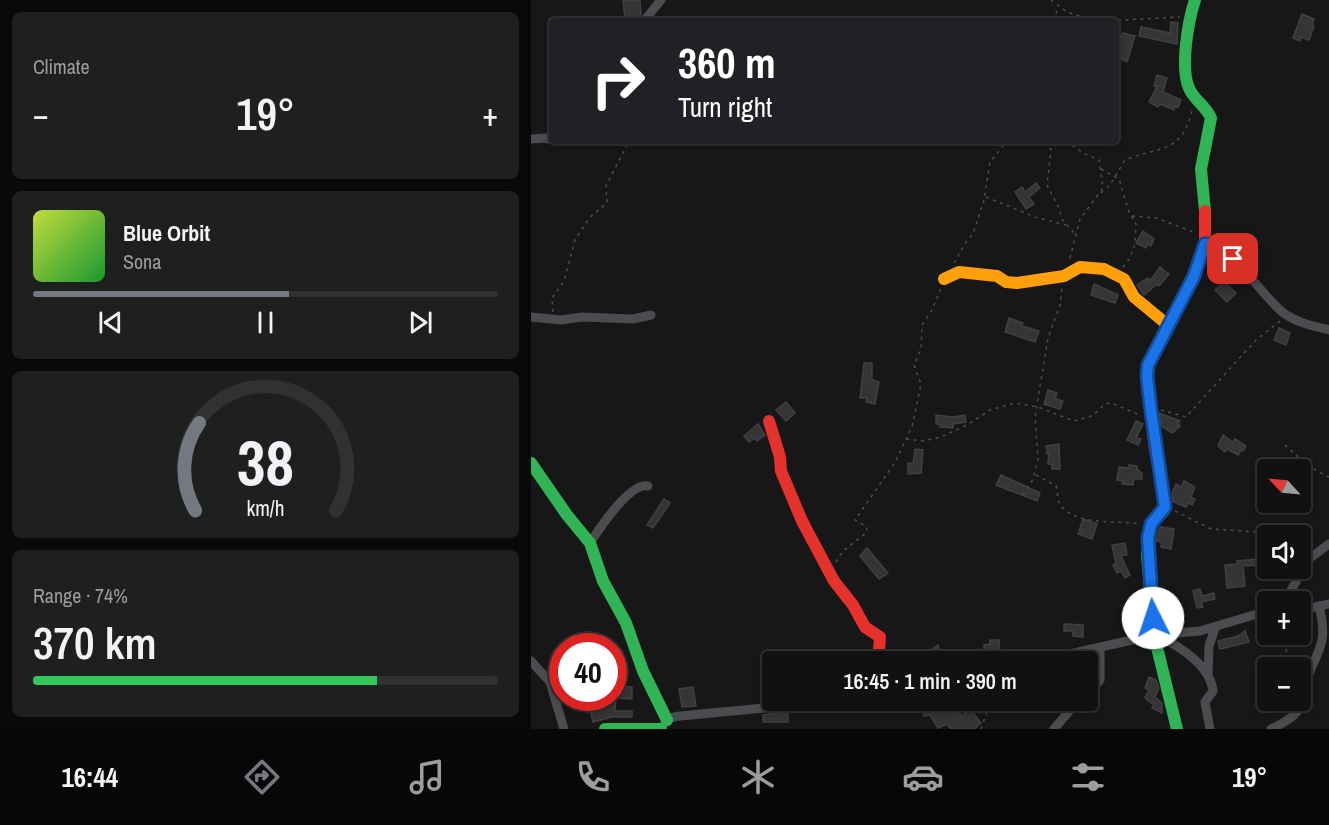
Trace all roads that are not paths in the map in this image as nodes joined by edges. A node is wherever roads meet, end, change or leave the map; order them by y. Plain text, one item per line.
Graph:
1 (661, 0) edge
2 (1195, 0) edge
3 (647, 18) edge
4 (531, 139) edge
5 (549, 141) edge
6 (1205, 240) junction
7 (944, 279) dead end
8 (651, 315) dead end
9 (531, 317) edge
10 (1169, 326) junction
11 (1329, 330) edge
12 (769, 420) dead end
13 (531, 463) edge
14 (648, 486) dead end
15 (590, 543) junction
16 (1329, 544) edge
17 (1291, 591) edge
18 (1324, 605) edge
19 (1257, 612) edge
20 (1215, 628) junction
21 (1155, 635) junction
22 (1100, 647) junction
23 (879, 651) edge
24 (1082, 651) edge
25 (531, 661) edge
26 (1207, 676) junction
27 (1098, 683) edge
28 (762, 710) edge
29 (1069, 711) edge
30 (664, 726) edge
31 (564, 729) edge
32 (605, 729) edge
33 (1054, 729) edge
34 (1177, 729) edge
35 (1210, 729) edge
36 (1271, 729) edge

1 - 3 street
2 - 6 street
4 - 5 street
6 - 10 street
6 - 11 street
7 - 10 street
8 - 9 street
10 - 21 street
12 - 23 street
13 - 15 street
14 - 15 street
15 - 30 street
16 - 17 street
18 - 36 street
19 - 20 street
20 - 21 street
20 - 26 street
21 - 22 street
21 - 26 street
21 - 34 street
22 - 24 street
22 - 27 street
25 - 31 street
26 - 35 street
28 - 30 street
29 - 33 street
30 - 32 street

